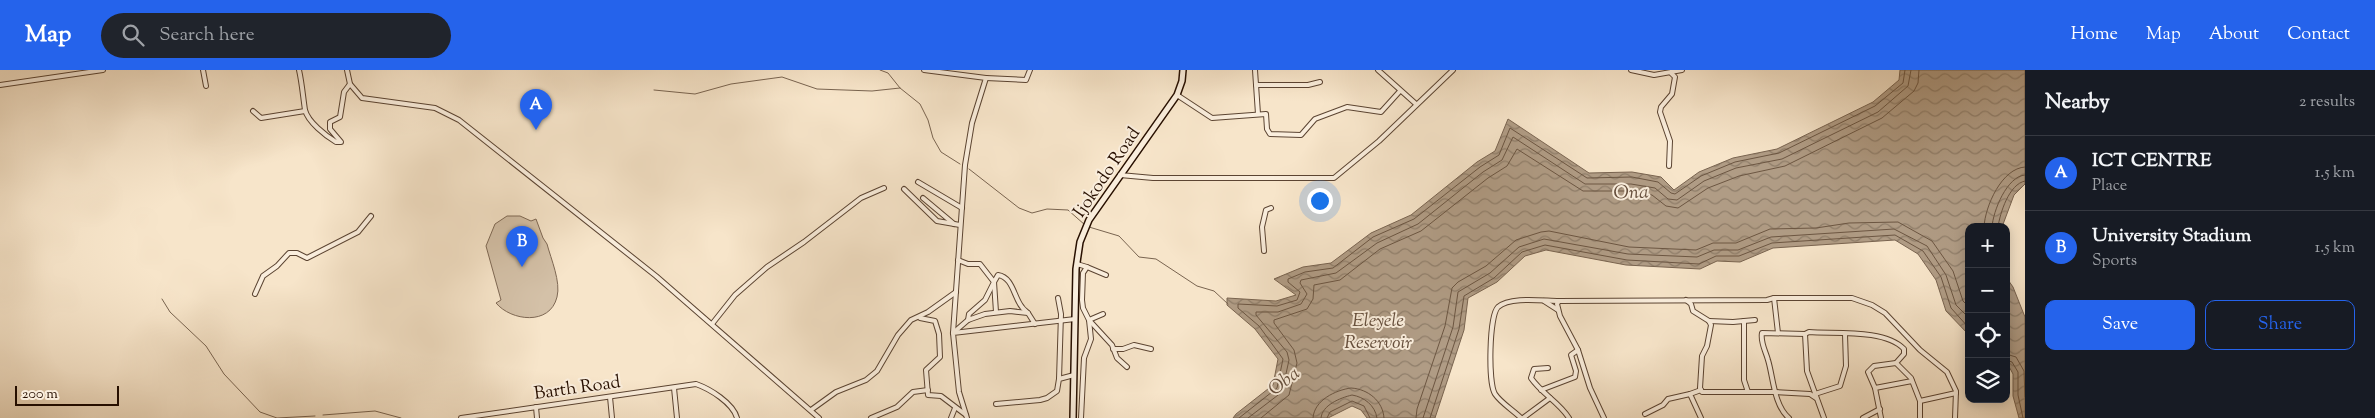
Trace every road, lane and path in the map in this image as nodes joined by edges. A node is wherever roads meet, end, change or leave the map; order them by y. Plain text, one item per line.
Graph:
1 (103, 70) edge
2 (203, 70) edge
3 (299, 70) edge
4 (347, 70) edge
5 (924, 70) edge
6 (1030, 70) edge
7 (1183, 70) edge
8 (1255, 70) edge
9 (1378, 70) edge
10 (1453, 70) edge
11 (1634, 70) edge
12 (1682, 70) edge
13 (1671, 73) junction
14 (986, 78) junction
15 (1320, 82) dead end
16 (350, 84) junction
17 (0, 85) edge
18 (1256, 85) junction
19 (206, 86) dead end
20 (1400, 91) junction
21 (1177, 95) junction
22 (1416, 104) junction
23 (253, 111) dead end
24 (305, 111) junction
25 (1258, 114) junction
26 (1669, 166) dead end
27 (1120, 175) junction
28 (918, 182) dead end
29 (884, 188) dead end
30 (904, 189) dead end
31 (923, 198) dead end
32 (962, 208) junction
33 (1271, 208) dead end
34 (371, 216) dead end
35 (958, 225) junction
36 (1264, 251) dead end
37 (958, 260) junction
38 (1077, 264) junction
39 (1087, 267) junction
40 (1106, 275) dead end
41 (994, 282) junction
42 (956, 292) junction
43 (255, 294) dead end
44 (1058, 298) dead end
45 (1774, 298) junction
46 (1686, 300) junction
47 (1544, 301) junction
48 (1559, 301) junction
49 (1558, 310) junction
50 (996, 312) junction
51 (1028, 313) junction
52 (1103, 314) dead end
53 (918, 318) junction
54 (1075, 319) junction
55 (968, 320) junction
56 (1060, 320) junction
57 (1089, 320) junction
58 (1755, 320) dead end
59 (1710, 321) junction
60 (1744, 322) junction
61 (712, 324) junction
62 (1035, 324) junction
63 (952, 333) junction
64 (1778, 333) junction
65 (1805, 334) junction
66 (1845, 334) junction
67 (1113, 349) junction
68 (1151, 349) dead end
69 (1578, 350) junction
70 (1896, 363) junction
71 (1127, 367) dead end
72 (1548, 368) dead end
73 (1060, 369) junction
74 (1071, 376) junction
75 (1059, 379) junction
76 (1912, 381) junction
77 (1084, 386) junction
78 (674, 388) junction
79 (1875, 388) junction
80 (928, 390) junction
81 (1075, 390) junction
82 (1541, 390) junction
83 (1701, 390) junction
84 (1748, 392) junction
85 (1775, 392) junction
86 (1956, 393) junction
87 (1690, 394) junction
88 (1815, 394) junction
89 (610, 396) junction
90 (1550, 398) junction
91 (1817, 400) junction
92 (1920, 401) junction
93 (996, 404) dead end
94 (536, 407) junction
95 (955, 408) junction
96 (1880, 409) junction
97 (811, 410) junction
98 (1646, 414) dead end
99 (966, 416) edge
100 (461, 418) edge
101 (537, 418) edge
102 (612, 418) edge
103 (677, 418) edge
104 (737, 418) edge
105 (819, 418) edge
106 (871, 418) edge
107 (951, 418) edge
108 (1073, 418) edge
109 (1081, 418) edge
110 (1522, 418) edge
111 (1569, 418) edge
112 (1604, 418) edge
113 (1700, 418) edge
114 (1789, 418) edge
115 (1824, 418) edge
116 (1863, 418) edge
117 (1881, 418) edge
118 (1920, 418) edge
119 (1955, 418) edge

1 - 17 street
2 - 19 street
3 - 24 street
4 - 16 street
5 - 14 street
6 - 14 street
7 - 21 main road, Ijokodo Road
8 - 18 street
9 - 20 street
10 - 22 street
11 - 13 street
12 - 13 street
13 - 26 street
14 - 32 street
15 - 18 street
16 - 24 street
16 - 61 street
18 - 25 street
20 - 22 street
20 - 25 street
21 - 25 street
21 - 27 main road, Ijokodo Road
22 - 27 street
23 - 24 street
27 - 38 main road, Ijokodo Road
28 - 32 street
29 - 61 street
30 - 35 street
31 - 35 street
32 - 35 street
33 - 36 street
34 - 43 street
35 - 37 street
37 - 41 street
37 - 42 street
38 - 39 street
38 - 54 main road, Ijokodo Road
39 - 40 street
39 - 57 street
41 - 50 street
41 - 51 street
41 - 55 street
42 - 53 street
42 - 63 street
44 - 56 street
45 - 46 street
45 - 64 street
45 - 86 street
46 - 48 street
46 - 59 street
47 - 48 street
47 - 49 street
47 - 110 street
48 - 49 street
49 - 69 street
50 - 51 street
50 - 55 street
51 - 62 street
52 - 57 street
53 - 80 street
53 - 97 street
54 - 56 street
54 - 74 main road, Ijokodo Road
55 - 63 street
56 - 62 street
56 - 73 street
57 - 67 street
57 - 77 street
58 - 60 street
59 - 60 street
59 - 83 street
60 - 84 street
61 - 97 street
62 - 63 street
63 - 99 street
64 - 65 street
64 - 85 street
65 - 66 street
65 - 88 street
66 - 70 street
66 - 88 street
67 - 68 street
67 - 71 street
69 - 82 street
69 - 112 street
70 - 76 street
70 - 79 street
72 - 82 street
73 - 74 street
73 - 75 street
74 - 75 street
74 - 81 main road, Ijokodo Road
75 - 93 street
76 - 79 street
76 - 92 street
77 - 81 street
77 - 109 street
78 - 89 street, Barth Road
78 - 103 street
78 - 104 street, Barth Road
79 - 96 street
80 - 95 street
80 - 106 street
81 - 108 main road, Ijokodo Road
82 - 90 street
83 - 84 street
83 - 87 street
84 - 85 street
85 - 91 street
85 - 114 street
86 - 92 street
86 - 119 street
87 - 98 street
87 - 113 street
88 - 91 street
89 - 94 street, Barth Road
89 - 102 street
90 - 110 street
90 - 111 street
91 - 115 street
92 - 118 street
94 - 100 street, Barth Road
94 - 101 street
95 - 99 street
95 - 107 street
96 - 116 street
96 - 117 street
97 - 105 street

